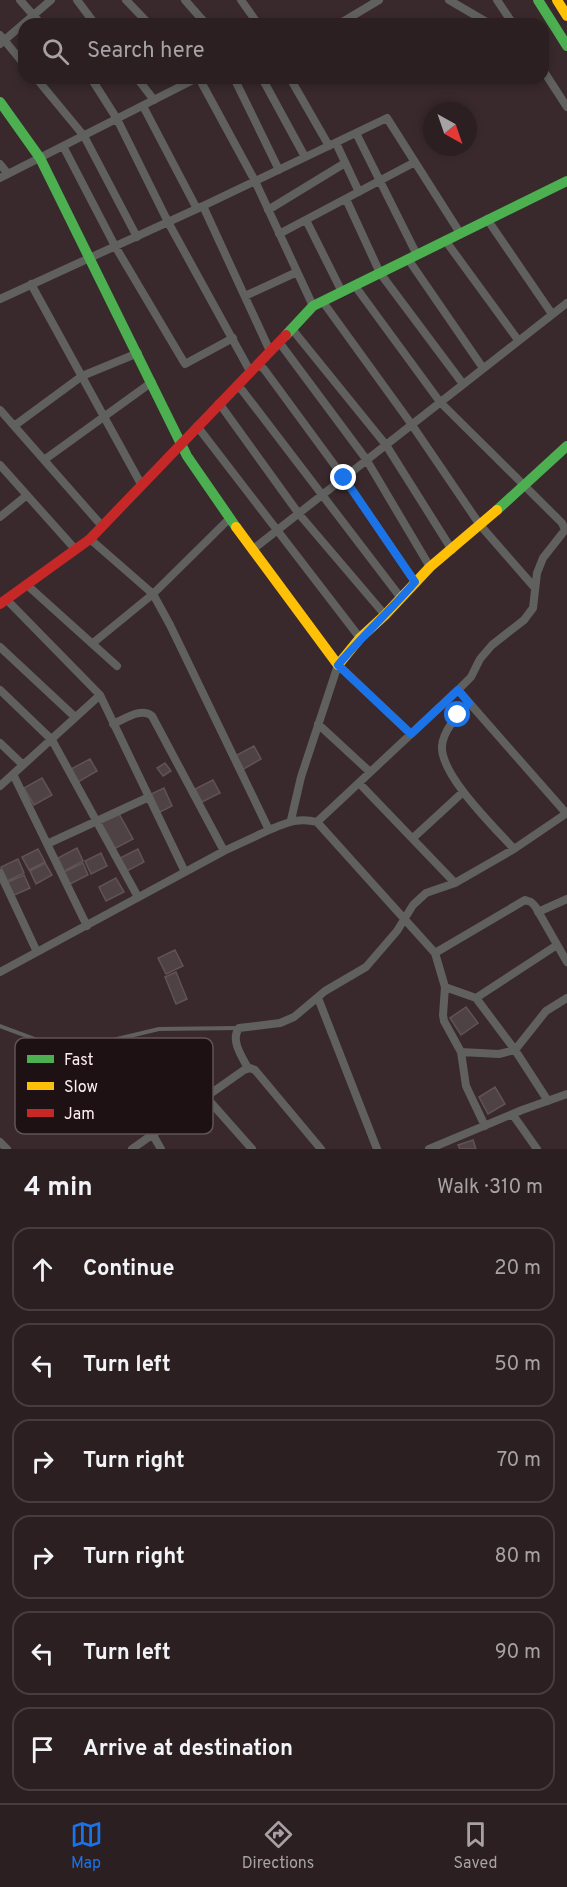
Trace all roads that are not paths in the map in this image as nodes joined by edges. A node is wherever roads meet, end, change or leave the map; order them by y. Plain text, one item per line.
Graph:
1 (20, 0) edge
2 (51, 0) edge
3 (77, 0) edge
4 (126, 0) edge
5 (185, 0) edge
6 (241, 0) edge
7 (379, 0) edge
8 (449, 0) edge
9 (497, 0) edge
10 (538, 0) edge
11 (557, 0) edge
12 (32, 16) junction
13 (567, 16) edge
14 (29, 18) edge
15 (34, 18) edge
16 (90, 18) edge
17 (142, 18) edge
18 (201, 18) edge
19 (254, 18) edge
20 (349, 18) edge
21 (480, 18) edge
22 (509, 18) edge
23 (18, 27) edge
24 (1, 40) edge
25 (567, 46) edge
26 (18, 58) edge
27 (549, 79) edge
28 (41, 84) edge
29 (95, 84) edge
30 (142, 84) edge
31 (186, 84) edge
32 (201, 84) edge
33 (237, 84) edge
34 (265, 84) edge
35 (294, 84) edge
36 (154, 100) junction
37 (0, 102) edge
38 (143, 106) junction
39 (567, 107) edge
40 (117, 118) junction
41 (356, 133) junction
42 (84, 136) junction
43 (333, 144) junction
44 (63, 146) junction
45 (305, 157) junction
46 (40, 158) junction
47 (415, 162) junction
48 (345, 163) junction
49 (0, 165) edge
50 (279, 170) junction
51 (4, 176) edge
52 (255, 181) junction
53 (380, 181) junction
54 (567, 181) edge
55 (359, 192) junction
56 (346, 199) junction
57 (200, 208) junction
58 (268, 210) junction
59 (487, 219) junction
60 (306, 220) junction
61 (168, 222) junction
62 (460, 233) junction
63 (279, 234) junction
64 (137, 237) junction
65 (445, 240) junction
66 (114, 246) junction
67 (90, 257) junction
68 (412, 257) junction
69 (297, 272) junction
70 (380, 273) junction
71 (31, 284) junction
72 (355, 286) junction
73 (342, 292) junction
74 (244, 296) junction
75 (0, 299) edge
76 (567, 303) edge
77 (318, 304) junction
78 (552, 314) junction
79 (291, 328) junction
80 (233, 338) junction
81 (518, 340) junction
82 (279, 342) junction
83 (270, 351) junction
84 (138, 353) junction
85 (254, 368) junction
86 (483, 368) junction
87 (82, 376) junction
88 (152, 382) junction
89 (463, 384) junction
90 (236, 386) junction
91 (440, 402) junction
92 (219, 403) junction
93 (0, 410) edge
94 (104, 416) junction
95 (412, 424) junction
96 (14, 426) junction
97 (197, 426) junction
98 (181, 442) junction
99 (386, 445) junction
100 (567, 446) edge
101 (366, 459) junction
102 (44, 460) junction
103 (0, 465) edge
104 (344, 478) junction
105 (141, 484) junction
106 (524, 487) junction
107 (27, 495) junction
108 (321, 496) junction
109 (2, 512) edge
110 (298, 514) junction
111 (230, 518) junction
112 (480, 525) junction
113 (102, 526) junction
114 (278, 530) junction
115 (90, 539) junction
116 (75, 549) junction
117 (252, 550) junction
118 (452, 550) junction
119 (430, 567) junction
120 (415, 582) junction
121 (27, 585) junction
122 (535, 588) junction
123 (153, 594) junction
124 (401, 598) junction
125 (3, 602) edge
126 (385, 615) junction
127 (360, 638) junction
128 (93, 643) junction
129 (0, 647) edge
130 (338, 665) junction
131 (117, 666) dead end
132 (0, 690) edge
133 (458, 690) junction
134 (100, 695) junction
135 (469, 703) junction
136 (75, 717) junction
137 (113, 724) junction
138 (318, 724) junction
139 (411, 734) junction
140 (52, 740) junction
141 (0, 743) edge
142 (23, 765) junction
143 (370, 772) junction
144 (13, 774) junction
145 (359, 783) junction
146 (0, 786) edge
147 (463, 792) junction
148 (148, 797) junction
149 (567, 813) edge
150 (291, 820) junction
151 (96, 821) junction
152 (317, 822) junction
153 (269, 830) junction
154 (413, 838) junction
155 (47, 844) junction
156 (514, 849) junction
157 (224, 851) junction
158 (185, 872) junction
159 (0, 873) edge
160 (455, 883) junction
161 (138, 897) junction
162 (567, 899) edge
163 (538, 912) junction
164 (405, 919) junction
165 (87, 926) junction
166 (557, 945) junction
167 (37, 952) junction
168 (435, 954) junction
169 (567, 962) edge
170 (0, 972) edge
171 (445, 987) junction
172 (318, 998) junction
173 (476, 998) junction
174 (567, 998) edge
175 (0, 1026) edge
176 (239, 1028) junction
177 (32, 1038) edge
178 (121, 1038) edge
179 (514, 1050) junction
180 (460, 1052) junction
181 (248, 1068) junction
182 (213, 1092) edge
183 (567, 1095) edge
184 (548, 1101) junction
185 (213, 1105) edge
186 (513, 1115) junction
187 (485, 1126) junction
188 (153, 1135) joint
189 (0, 1142) edge
190 (432, 1148) edge
191 (8, 1149) edge
192 (132, 1149) edge
193 (162, 1149) edge
194 (252, 1149) edge
195 (321, 1149) edge
196 (377, 1149) edge
197 (537, 1149) edge

1 - 12 street
2 - 12 street
3 - 16 street
4 - 17 street
5 - 18 street
6 - 19 street
7 - 20 street
8 - 21 street
9 - 22 street
10 - 25 main road
11 - 13 main road
12 - 14 street
12 - 15 street
23 - 24 street
24 - 26 street
27 - 39 street
28 - 42 street
29 - 40 street
30 - 36 street
31 - 36 street
32 - 52 street
33 - 50 street
34 - 45 street
35 - 43 street
36 - 38 street
37 - 46 main road
38 - 40 street
38 - 57 street
40 - 42 street
40 - 61 street
41 - 43 street
41 - 47 street
41 - 53 street
42 - 44 street
42 - 64 street
43 - 45 street
43 - 48 street
44 - 46 street
44 - 66 street
45 - 50 street
46 - 51 street
46 - 67 main road
47 - 53 street
47 - 62 street
48 - 55 street
48 - 58 street
49 - 51 street
50 - 52 street
52 - 57 street
52 - 58 street
53 - 55 street
53 - 68 street
54 - 59 main road
55 - 56 street
56 - 60 street
56 - 70 street
57 - 61 street
57 - 74 street
58 - 63 street
59 - 62 main road
59 - 78 street
60 - 63 street
60 - 73 street
61 - 64 street
61 - 80 street
62 - 65 main road
63 - 69 street
64 - 66 street
65 - 68 main road
65 - 81 street
66 - 67 street
66 - 80 street
67 - 71 street
67 - 84 main road
68 - 70 main road
68 - 86 street
69 - 74 street
69 - 77 street
70 - 72 main road
70 - 89 street
71 - 75 street
71 - 87 street
72 - 73 main road
72 - 91 street
73 - 77 main road
74 - 83 street
76 - 78 street
77 - 79 main road
77 - 95 street
78 - 81 street
79 - 82 main road
79 - 99 street
80 - 85 street
81 - 86 street
82 - 83 main road
82 - 101 street
83 - 85 main road
84 - 87 street
84 - 88 main road
85 - 90 main road
85 - 104 street
86 - 89 street
87 - 94 street
87 - 96 street
88 - 94 street
88 - 98 main road
89 - 91 street
90 - 92 main road
90 - 108 street
91 - 95 street
91 - 106 street
92 - 97 main road
92 - 110 street
93 - 96 street
94 - 102 street
94 - 105 street
95 - 99 street
95 - 112 street
96 - 102 street
97 - 98 main road
97 - 114 street
98 - 105 main road
98 - 111 main road
99 - 101 street
99 - 118 street
100 - 106 main road
101 - 104 street
101 - 119 street
102 - 113 street
103 - 107 street
104 - 108 street
104 - 120 street
105 - 113 main road
106 - 112 main road
106 - 122 street
107 - 109 street
107 - 116 street
108 - 110 street
108 - 124 street
110 - 114 street
110 - 126 street
111 - 117 main road
111 - 123 street
112 - 118 main road
112 - 122 street
113 - 115 main road
114 - 117 street
114 - 127 street
115 - 116 main road
115 - 123 street
116 - 121 main road
117 - 130 main road
118 - 119 main road
119 - 120 main road
120 - 124 main road
121 - 125 main road
121 - 128 street
122 - 133 street
123 - 128 street
123 - 153 street
124 - 126 main road
125 - 134 street
126 - 127 main road
127 - 130 main road
128 - 131 street
129 - 136 street
130 - 138 street
130 - 139 street
132 - 140 street
133 - 135 street
133 - 139 street
134 - 136 street
134 - 137 street
135 - 147 street
135 - 149 street
136 - 140 street
137 - 148 street
137 - 157 street
138 - 143 street
138 - 150 street
139 - 143 street
140 - 142 street
140 - 151 street
141 - 142 street
142 - 144 street
143 - 145 street
144 - 146 street
144 - 155 street
145 - 152 street
145 - 154 street
147 - 154 street
147 - 156 street
148 - 151 street
148 - 158 street
149 - 156 street
150 - 152 street
150 - 153 street
151 - 155 street
151 - 161 street
152 - 164 street
153 - 157 street
154 - 160 street
155 - 165 street
156 - 160 street
157 - 158 street
158 - 161 street
159 - 167 street
160 - 164 street
161 - 165 street
162 - 163 street
163 - 166 street
163 - 168 street
164 - 168 street
164 - 172 street
165 - 167 street
166 - 169 street
166 - 173 street
167 - 170 street
168 - 171 street
171 - 173 street
171 - 180 street
172 - 176 street
172 - 196 street
173 - 179 street
174 - 179 street
175 - 177 lane
176 - 178 lane
176 - 181 street
179 - 180 street
179 - 184 street
180 - 187 street
181 - 182 street
181 - 195 street
183 - 184 street
184 - 186 street
185 - 194 street
186 - 187 street
186 - 197 street
187 - 190 street
188 - 192 street
188 - 193 street
189 - 191 street

